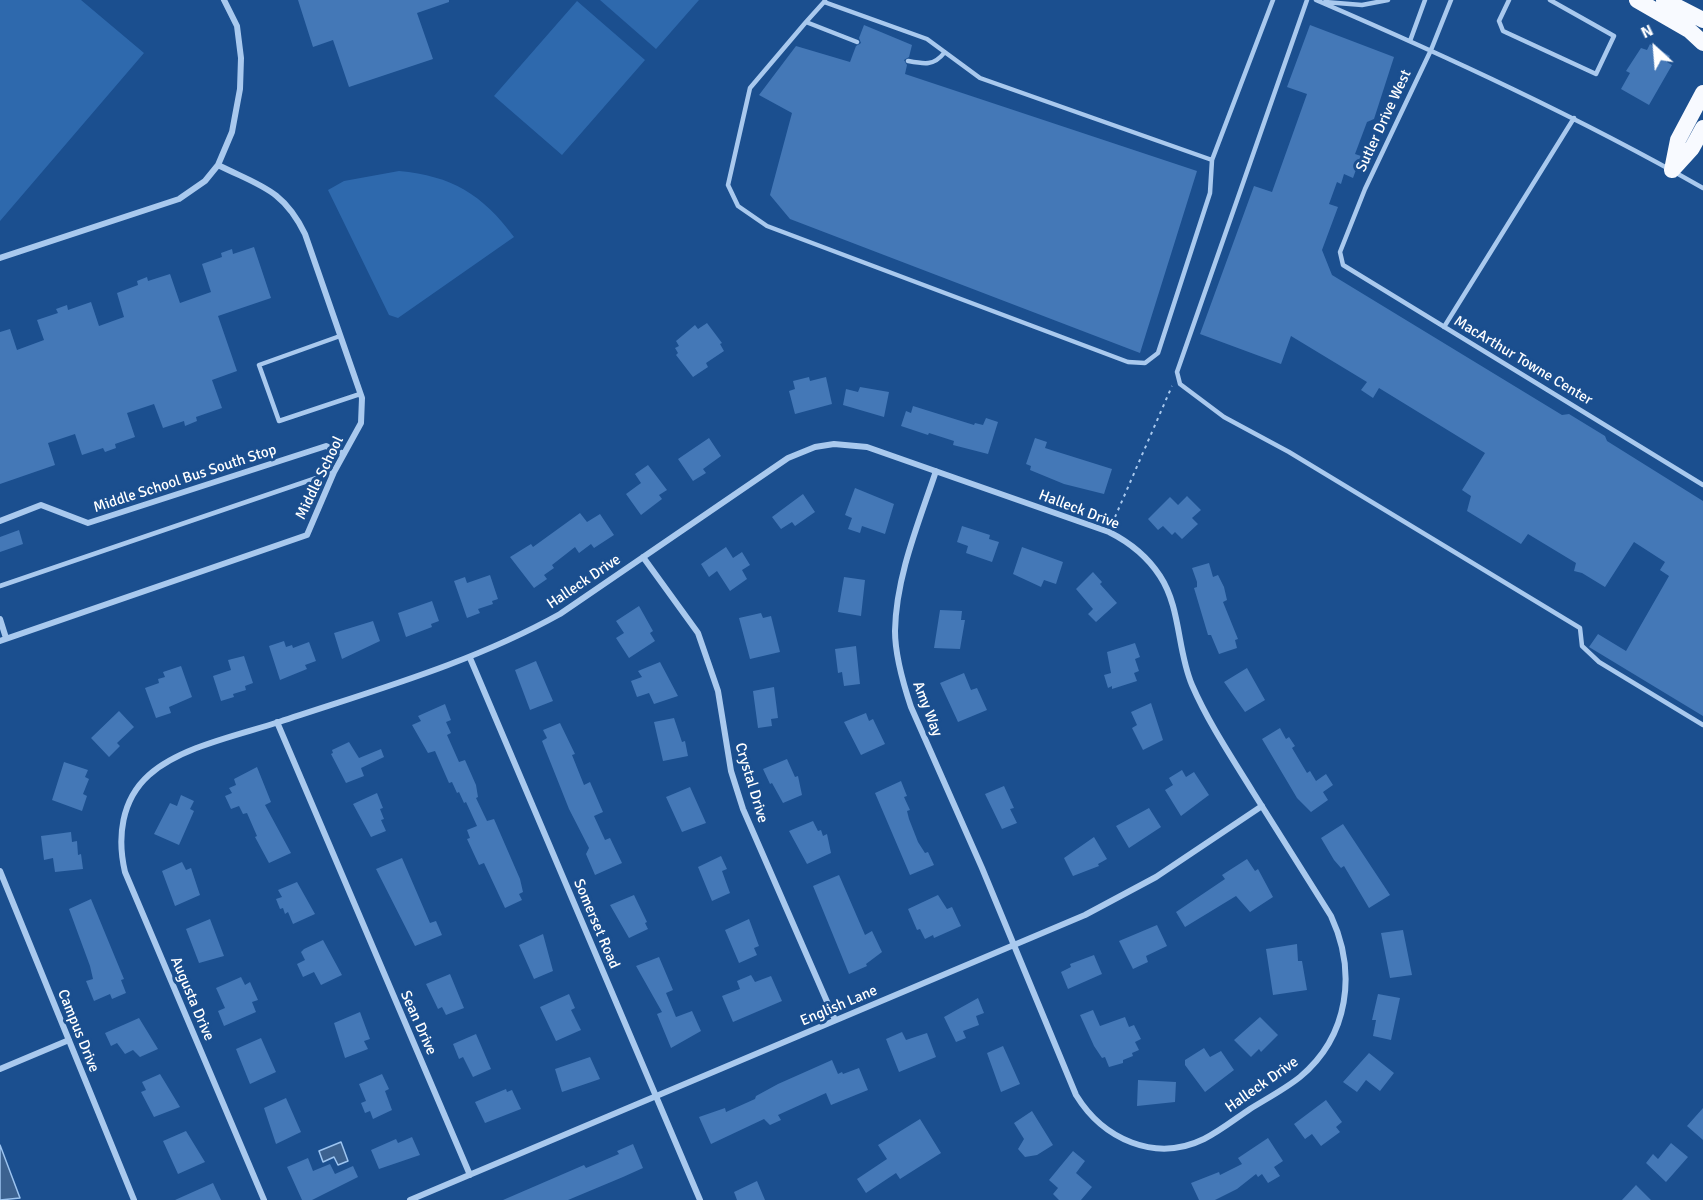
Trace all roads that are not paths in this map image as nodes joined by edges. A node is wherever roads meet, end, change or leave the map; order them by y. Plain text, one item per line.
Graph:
1 (224, 0) edge
2 (1273, 0) edge
3 (1307, 0) edge
4 (1388, 0) edge
5 (1425, 0) edge
6 (1451, 0) edge
7 (1509, 0) edge
8 (1550, 0) edge
9 (1637, 0) edge
10 (1664, 0) edge
11 (824, 1) edge
12 (1319, 1) edge
13 (1703, 20) edge
14 (806, 22) junction
15 (1410, 41) junction
16 (857, 42) dead end
17 (1703, 43) edge
18 (1431, 50) junction
19 (944, 53) junction
20 (908, 62) dead end
21 (1703, 93) edge
22 (1574, 118) junction
23 (1703, 128) edge
24 (1212, 160) junction
25 (218, 165) junction
26 (1672, 170) junction
27 (1703, 188) edge
28 (1340, 252) joint
29 (0, 258) edge
30 (1444, 327) junction
31 (340, 336) junction
32 (360, 394) junction
33 (344, 454) junction
34 (936, 471) junction
35 (334, 472) junction
36 (1703, 485) edge
37 (0, 521) edge
38 (643, 557) junction
39 (0, 586) edge
40 (0, 619) edge
41 (3, 640) edge
42 (470, 658) junction
43 (277, 722) junction
44 (1703, 725) edge
45 (129, 804) joint
46 (1262, 806) junction
47 (0, 871) edge
48 (1014, 945) junction
49 (835, 1020) junction
50 (69, 1040) junction
51 (0, 1070) edge
52 (657, 1096) junction
53 (470, 1174) junction
54 (134, 1200) edge
55 (264, 1200) edge
56 (410, 1200) edge
57 (700, 1200) edge

1 - 25 street
2 - 24 lane
3 - 44 lane
4 - 12 lane
5 - 15 lane
6 - 18 lane, Sutler Drive West
7 - 8 lane
9 - 17 highway
10 - 13 highway
11 - 14 lane
11 - 19 lane
12 - 15 lane
14 - 16 lane
14 - 24 lane
15 - 18 lane
18 - 22 lane
18 - 28 lane, Sutler Drive West
19 - 20 lane
19 - 24 lane
21 - 26 highway
22 - 26 lane
22 - 30 lane
23 - 26 highway
25 - 29 street
25 - 31 street, Middle School
26 - 27 lane
28 - 30 lane, MacArthur Towne Center
30 - 36 lane, MacArthur Towne Center
31 - 32 street, Middle School
31 - 32 lane
32 - 33 street, Middle School
33 - 35 street, Middle School
33 - 37 street, Middle School Bus South Stop
34 - 38 street, Halleck Drive
34 - 46 street, Halleck Drive
34 - 48 street, Amy Way
35 - 39 lane
35 - 41 street, Middle School
38 - 42 street, Halleck Drive
38 - 49 street, Crystal Drive
40 - 41 street
42 - 43 street, Halleck Drive
42 - 52 street, Somerset Road
43 - 45 street, Halleck Drive
43 - 53 street, Sean Drive
45 - 55 street, Augusta Drive
46 - 48 street, English Lane
46 - 48 street, Halleck Drive
47 - 50 street, Campus Drive
48 - 49 street, English Lane
49 - 52 street, English Lane
50 - 51 street
50 - 54 street, Campus Drive
52 - 53 street, English Lane
52 - 57 street, Somerset Road
53 - 56 street, English Lane

